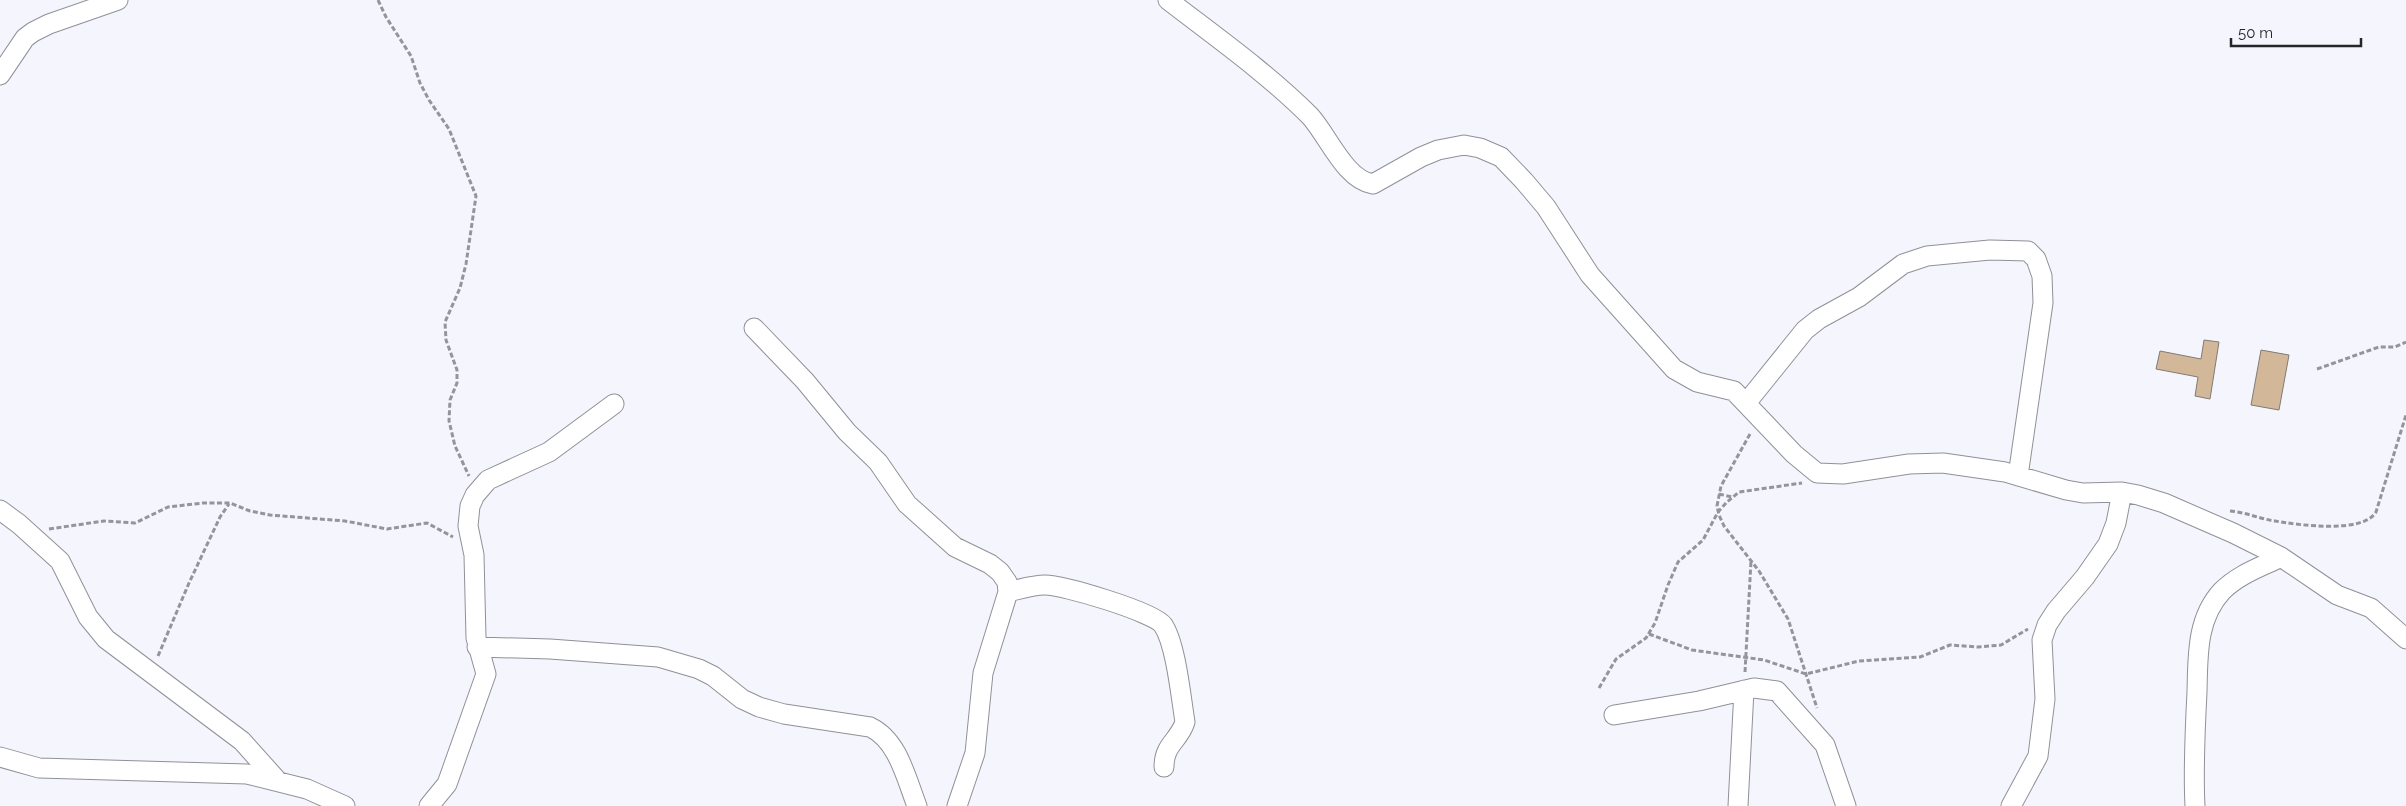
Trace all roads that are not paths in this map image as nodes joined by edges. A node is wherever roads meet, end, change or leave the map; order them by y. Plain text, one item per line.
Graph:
1 (118, 0) edge
2 (1168, 0) edge
3 (0, 75) edge
4 (754, 328) dead end
5 (1746, 402) junction
6 (614, 404) dead end
7 (2018, 476) junction
8 (2122, 492) junction
9 (0, 510) edge
10 (2281, 557) junction
11 (1008, 592) junction
12 (2406, 639) edge
13 (477, 647) junction
14 (1744, 690) junction
15 (1614, 715) dead end
16 (0, 757) edge
17 (1164, 767) dead end
18 (276, 779) junction
19 (345, 806) edge
20 (429, 806) edge
21 (916, 806) edge
22 (957, 806) edge
23 (1738, 806) edge
24 (1846, 806) edge
25 (2011, 806) edge
26 (2195, 806) edge

1 - 3 street
2 - 5 street
4 - 11 street
5 - 7 street
5 - 7 street
6 - 13 street
7 - 8 street
8 - 10 street
8 - 25 street
9 - 18 street
10 - 12 street
10 - 26 street
11 - 17 street
11 - 22 street
13 - 20 street
13 - 21 street
14 - 15 street
14 - 23 street
14 - 24 street
16 - 18 street
18 - 19 street

